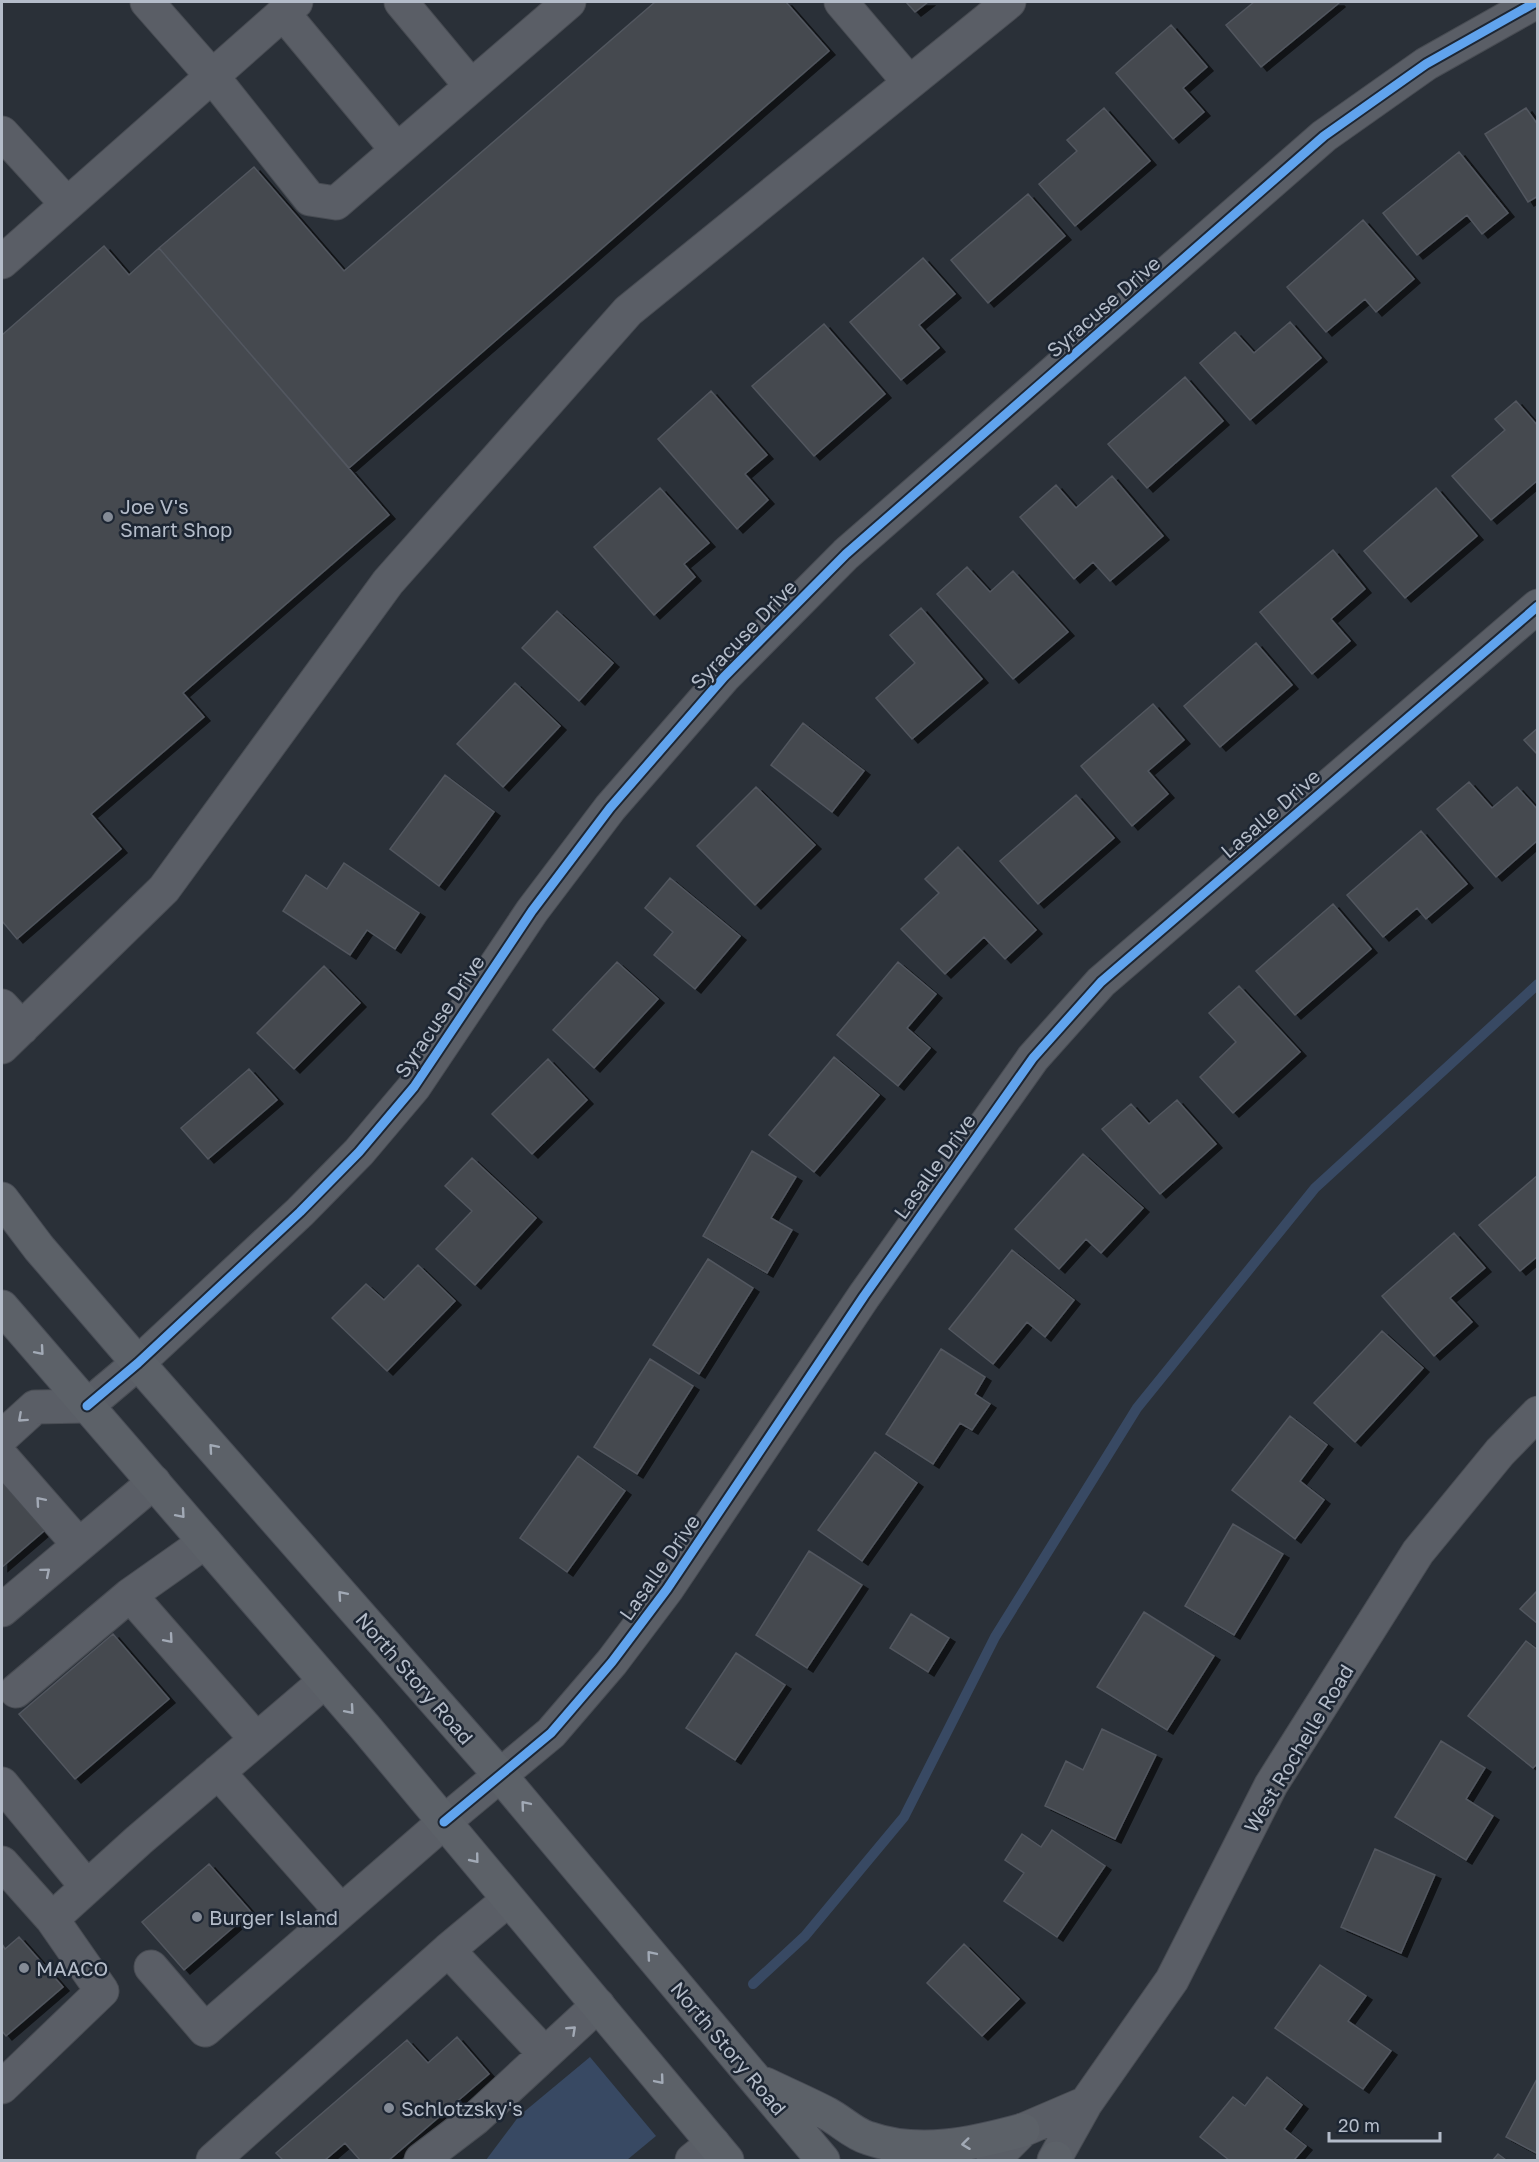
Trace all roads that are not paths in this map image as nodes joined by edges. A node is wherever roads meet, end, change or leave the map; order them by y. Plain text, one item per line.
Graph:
1 (147, 2) edge
2 (401, 2) edge
3 (841, 2) edge
4 (1009, 2) edge
5 (1536, 2) edge
6 (287, 6) edge
7 (552, 7) edge
8 (212, 76) junction
9 (909, 82) junction
10 (471, 86) junction
11 (2, 133) edge
12 (397, 150) junction
13 (67, 204) junction
14 (2, 262) edge
15 (1538, 606) edge
16 (8, 1027) edge
17 (2, 1199) edge
18 (2, 1307) edge
19 (138, 1363) junction
20 (87, 1406) junction
21 (1538, 1413) edge
22 (2, 1437) edge
23 (2, 1458) edge
24 (154, 1482) junction
25 (205, 1542) junction
26 (79, 1545) junction
27 (130, 1595) junction
28 (5, 1607) edge
29 (325, 1681) junction
30 (16, 1691) dead end
31 (256, 1739) junction
32 (218, 1772) junction
33 (500, 1775) junction
34 (2, 1784) edge
35 (444, 1822) junction
36 (2, 1863) edge
37 (87, 1887) junction
38 (508, 1900) junction
39 (341, 1911) junction
40 (52, 1919) junction
41 (448, 1950) junction
42 (151, 1967) dead end
43 (598, 2006) junction
44 (545, 2054) junction
45 (755, 2080) junction
46 (2, 2087) edge
47 (1086, 2103) junction
48 (1023, 2130) junction
49 (711, 2155) edge
50 (213, 2160) edge
51 (421, 2160) edge
52 (823, 2160) edge
53 (993, 2160) edge
54 (1055, 2160) edge

1 - 8 street
2 - 10 street
3 - 9 street
4 - 9 street
5 - 19 street, Syracuse Drive
6 - 8 street
6 - 12 street
7 - 10 street
8 - 12 street
8 - 13 street
9 - 16 street
10 - 12 street
11 - 13 street
13 - 14 street
15 - 33 street, Lasalle Drive
17 - 19 main road, North Story Road
18 -> 20 main road
19 - 20 street, Syracuse Drive
33 -> 19 main road, North Story Road
20 -> 22 street
20 - 24 main road
21 - 47 street, West Rochelle Road
26 -> 23 street
24 -> 25 main road
24 - 26 street
25 - 27 street
25 - 29 main road
28 -> 26 street
27 - 30 street
27 -> 31 street
29 - 31 street
29 -> 35 main road
31 - 32 street
32 - 37 street
32 - 39 street
33 - 35 street, Lasalle Drive
45 -> 33 main road, North Story Road
34 - 37 street
35 -> 38 main road
35 - 39 street, Lasalle Drive
36 - 40 street
37 - 40 street
38 - 41 street
38 - 43 main road
39 - 42 street, Lasalle Drive
40 - 46 street
41 - 44 street
41 - 50 street
44 -> 43 street
43 -> 49 main road
44 - 51 street
48 -> 45 main road
45 - 52 main road, North Story Road
47 - 48 street
47 - 54 street, West Rochelle Road
48 - 53 street

